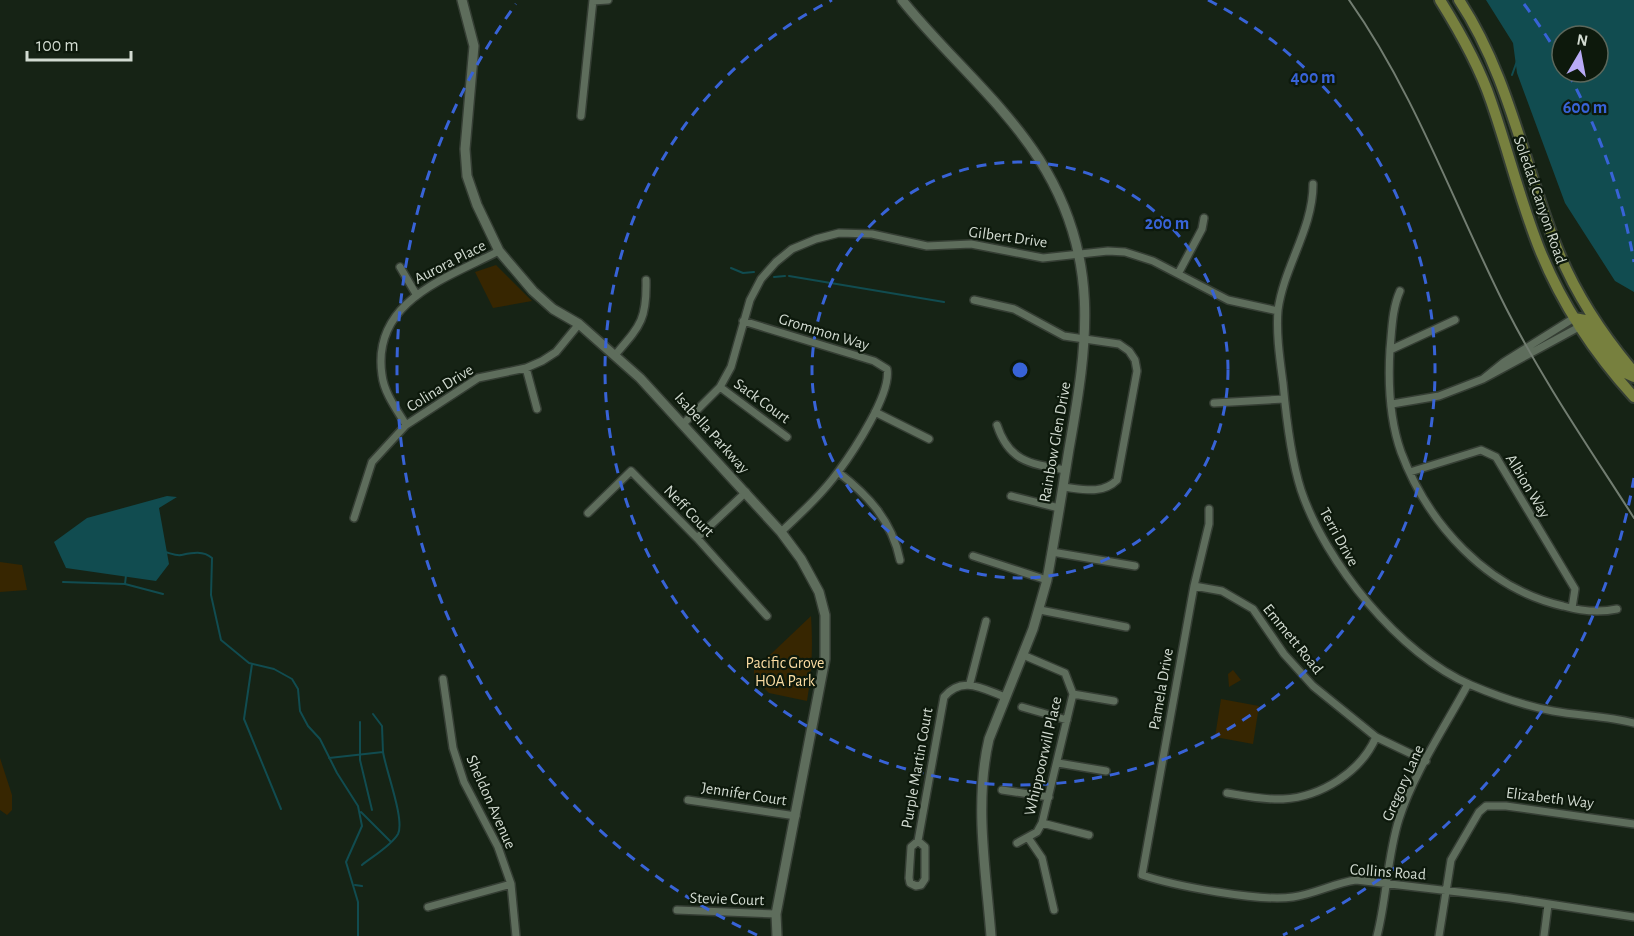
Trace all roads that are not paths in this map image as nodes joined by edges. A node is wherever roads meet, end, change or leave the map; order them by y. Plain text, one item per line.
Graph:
1 (462, 0) edge
2 (608, 0) edge
3 (902, 0) edge
4 (1440, 0) edge
5 (1459, 0) edge
6 (593, 1) edge
7 (581, 116) dead end
8 (1313, 184) dead end
9 (1204, 218) dead end
10 (499, 251) junction
11 (1078, 255) junction
12 (400, 267) dead end
13 (1178, 274) junction
14 (646, 280) dead end
15 (1400, 291) dead end
16 (416, 294) junction
17 (974, 300) dead end
18 (1278, 311) junction
19 (1455, 320) dead end
20 (743, 321) junction
21 (1577, 322) junction
22 (579, 324) junction
23 (1086, 340) junction
24 (1390, 350) junction
25 (615, 355) junction
26 (526, 368) junction
27 (1634, 372) edge
28 (1634, 377) edge
29 (720, 387) junction
30 (1634, 397) edge
31 (1284, 399) junction
32 (1214, 403) dead end
33 (1392, 404) junction
34 (537, 409) dead end
35 (875, 412) junction
36 (684, 423) junction
37 (406, 425) junction
38 (997, 425) dead end
39 (787, 437) dead end
40 (929, 439) dead end
41 (1066, 470) junction
42 (838, 472) junction
43 (1410, 472) junction
44 (1063, 487) junction
45 (746, 492) junction
46 (1011, 496) dead end
47 (1059, 508) junction
48 (1209, 509) dead end
49 (588, 513) dead end
50 (354, 518) dead end
51 (781, 532) junction
52 (697, 538) junction
53 (1052, 552) junction
54 (973, 556) dead end
55 (900, 560) dead end
56 (1135, 566) dead end
57 (1047, 580) junction
58 (1194, 586) junction
59 (1572, 608) junction
60 (1617, 609) dead end
61 (1040, 610) junction
62 (767, 616) dead end
63 (986, 621) dead end
64 (1126, 627) dead end
65 (1023, 655) junction
66 (443, 679) dead end
67 (970, 684) junction
68 (1468, 684) junction
69 (1073, 693) junction
70 (1005, 697) junction
71 (1114, 701) dead end
72 (1022, 707) dead end
73 (1067, 720) junction
74 (1634, 723) edge
75 (1376, 737) junction
76 (1426, 761) junction
77 (1058, 762) junction
78 (1106, 771) dead end
79 (1002, 790) dead end
80 (1227, 793) dead end
81 (1049, 797) junction
82 (688, 800) dead end
83 (796, 816) junction
84 (1042, 823) junction
85 (1634, 824) edge
86 (1089, 835) dead end
87 (1029, 839) junction
88 (918, 841) junction
89 (1017, 843) dead end
90 (1142, 875) joint
91 (512, 884) junction
92 (1387, 886) junction
93 (1445, 890) junction
94 (1548, 905) junction
95 (428, 908) dead end
96 (1054, 909) dead end
97 (677, 910) dead end
98 (776, 914) junction
99 (1634, 917) edge
100 (516, 936) edge
101 (777, 936) edge
102 (991, 936) edge
103 (1377, 936) edge
104 (1439, 936) edge
105 (1544, 936) edge

1 - 10 street, Isabella Parkway
2 - 6 street
3 - 11 street, Rainbow Glen Drive
4 - 21 main road, Soledad Canyon Road
5 - 27 main road, Soledad Canyon Road
6 - 7 street
8 - 18 street, Terri Drive
9 - 13 street
10 - 16 street, Aurora Place
10 - 22 street, Isabella Parkway
11 - 13 street, Gilbert Drive
11 - 20 street, Gilbert Drive
11 - 23 street, Rainbow Glen Drive
12 - 16 street
13 - 18 street, Gilbert Drive
14 - 25 street
15 - 24 street
16 - 37 street, Aurora Place
17 - 23 street
18 - 31 street, Terri Drive
19 - 24 street
20 - 29 street, Gilbert Drive
20 - 35 street, Grommon Way
21 - 28 main road
21 - 30 main road, Soledad Canyon Road
21 - 33 street
22 - 25 street, Isabella Parkway
22 - 26 street, Colina Drive
23 - 41 street, Rainbow Glen Drive
23 - 44 street
24 - 33 street
25 - 36 street, Isabella Parkway
26 - 34 street
26 - 37 street, Colina Drive
29 - 36 street, Gilbert Drive
29 - 39 street, Sack Court
31 - 32 street
31 - 68 street, Terri Drive
33 - 43 street
35 - 40 street
35 - 42 street, Grommon Way
36 - 45 street, Isabella Parkway
37 - 50 street, Colina Drive
38 - 41 street
41 - 44 street, Rainbow Glen Drive
42 - 51 street, Grommon Way
42 - 55 street
43 - 59 street
43 - 59 street, Albion Way
44 - 47 street, Rainbow Glen Drive
45 - 51 street, Isabella Parkway
45 - 52 street
46 - 47 street
47 - 53 street, Rainbow Glen Drive
48 - 58 street, Pamela Drive
49 - 52 street, Neff Court
51 - 83 street, Isabella Parkway
52 - 62 street, Neff Court
53 - 56 street
53 - 57 street, Rainbow Glen Drive
54 - 57 street
57 - 61 street, Rainbow Glen Drive
58 - 75 street, Emmett Road
58 - 90 street, Pamela Drive
59 - 60 street
61 - 64 street
61 - 65 street, Rainbow Glen Drive
63 - 67 street
65 - 69 street, Whippoorwill Place
65 - 70 street, Rainbow Glen Drive
66 - 91 street, Sheldon Avenue
67 - 70 street
67 - 88 street, Purple Martin Court
68 - 74 street, Terri Drive
68 - 76 street, Gregory Lane
69 - 71 street
69 - 73 street, Whippoorwill Place
70 - 102 street, Rainbow Glen Drive
72 - 73 street
73 - 77 street, Whippoorwill Place
75 - 76 street, Emmett Road
75 - 80 street
76 - 92 street, Gregory Lane
77 - 78 street
77 - 81 street, Whippoorwill Place
79 - 81 street
81 - 84 street, Whippoorwill Place
82 - 83 street, Jennifer Court
83 - 98 street, Isabella Parkway
84 - 86 street
84 - 87 street, Whippoorwill Place
85 - 93 street, Elizabeth Way
87 - 89 street, Whippoorwill Place
87 - 96 street
88 - 88 street, Purple Martin Court
90 - 92 street, Collins Road
91 - 95 street
91 - 100 street, Sheldon Avenue
92 - 93 street, Collins Road
92 - 103 street, Gregory Lane
93 - 94 street, Collins Road
93 - 104 street
94 - 99 street, Collins Road
94 - 105 street
97 - 98 street, Stevie Court
98 - 101 street, Isabella Parkway

